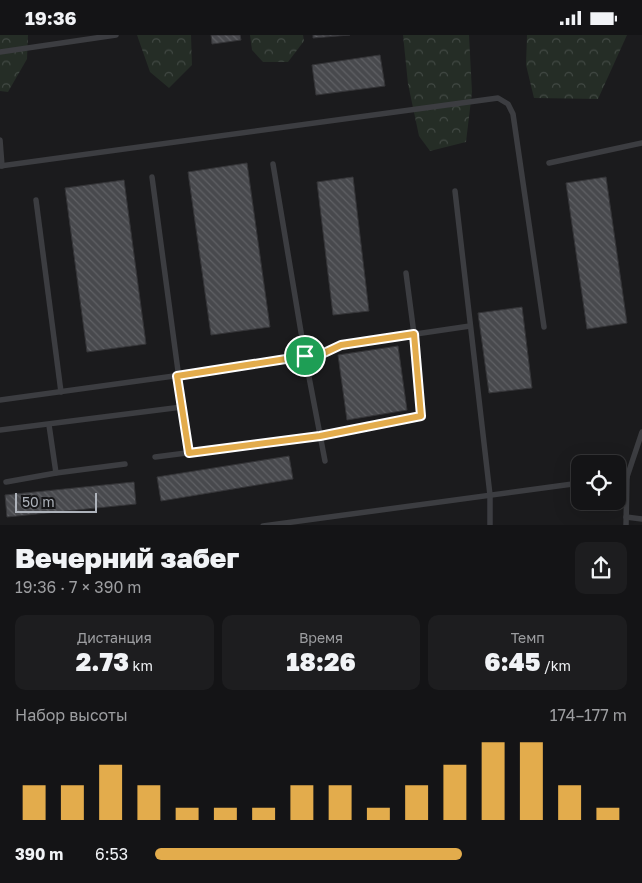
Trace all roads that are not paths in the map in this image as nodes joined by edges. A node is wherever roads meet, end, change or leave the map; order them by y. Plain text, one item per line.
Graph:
1 (116, 35) edge
2 (0, 52) edge
3 (0, 140) edge
4 (642, 143) edge
5 (549, 163) dead end
6 (273, 164) dead end
7 (1, 166) edge
8 (152, 177) dead end
9 (455, 191) dead end
10 (36, 200) dead end
11 (406, 273) dead end
12 (470, 326) junction
13 (544, 327) dead end
14 (414, 334) junction
15 (305, 356) junction
16 (177, 376) junction
17 (61, 392) junction
18 (0, 400) edge
19 (182, 407) junction
20 (49, 425) junction
21 (0, 430) edge
22 (642, 432) edge
23 (320, 436) junction
24 (189, 453) junction
25 (155, 457) dead end
26 (325, 461) dead end
27 (125, 464) dead end
28 (56, 473) junction
29 (627, 477) joint
30 (6, 482) dead end
31 (571, 484) edge
32 (490, 495) junction
33 (626, 517) junction
34 (642, 519) edge
35 (263, 525) edge
36 (490, 525) edge
37 (626, 525) edge

1 - 2 lane
3 - 7 lane
4 - 5 lane
6 - 15 lane
7 - 13 lane
8 - 16 lane
9 - 12 lane
10 - 17 lane
11 - 14 lane
12 - 14 lane
12 - 32 lane
14 - 15 lane
14 - 23 lane
15 - 16 lane
15 - 23 lane
16 - 17 lane
16 - 19 lane
17 - 18 lane
19 - 20 lane
19 - 24 lane
20 - 21 lane
20 - 28 lane
22 - 29 lane
23 - 24 lane
23 - 26 lane
24 - 25 lane
27 - 28 lane
28 - 30 lane
29 - 33 lane
31 - 32 lane
32 - 35 lane
32 - 36 lane
33 - 34 lane
33 - 37 lane

